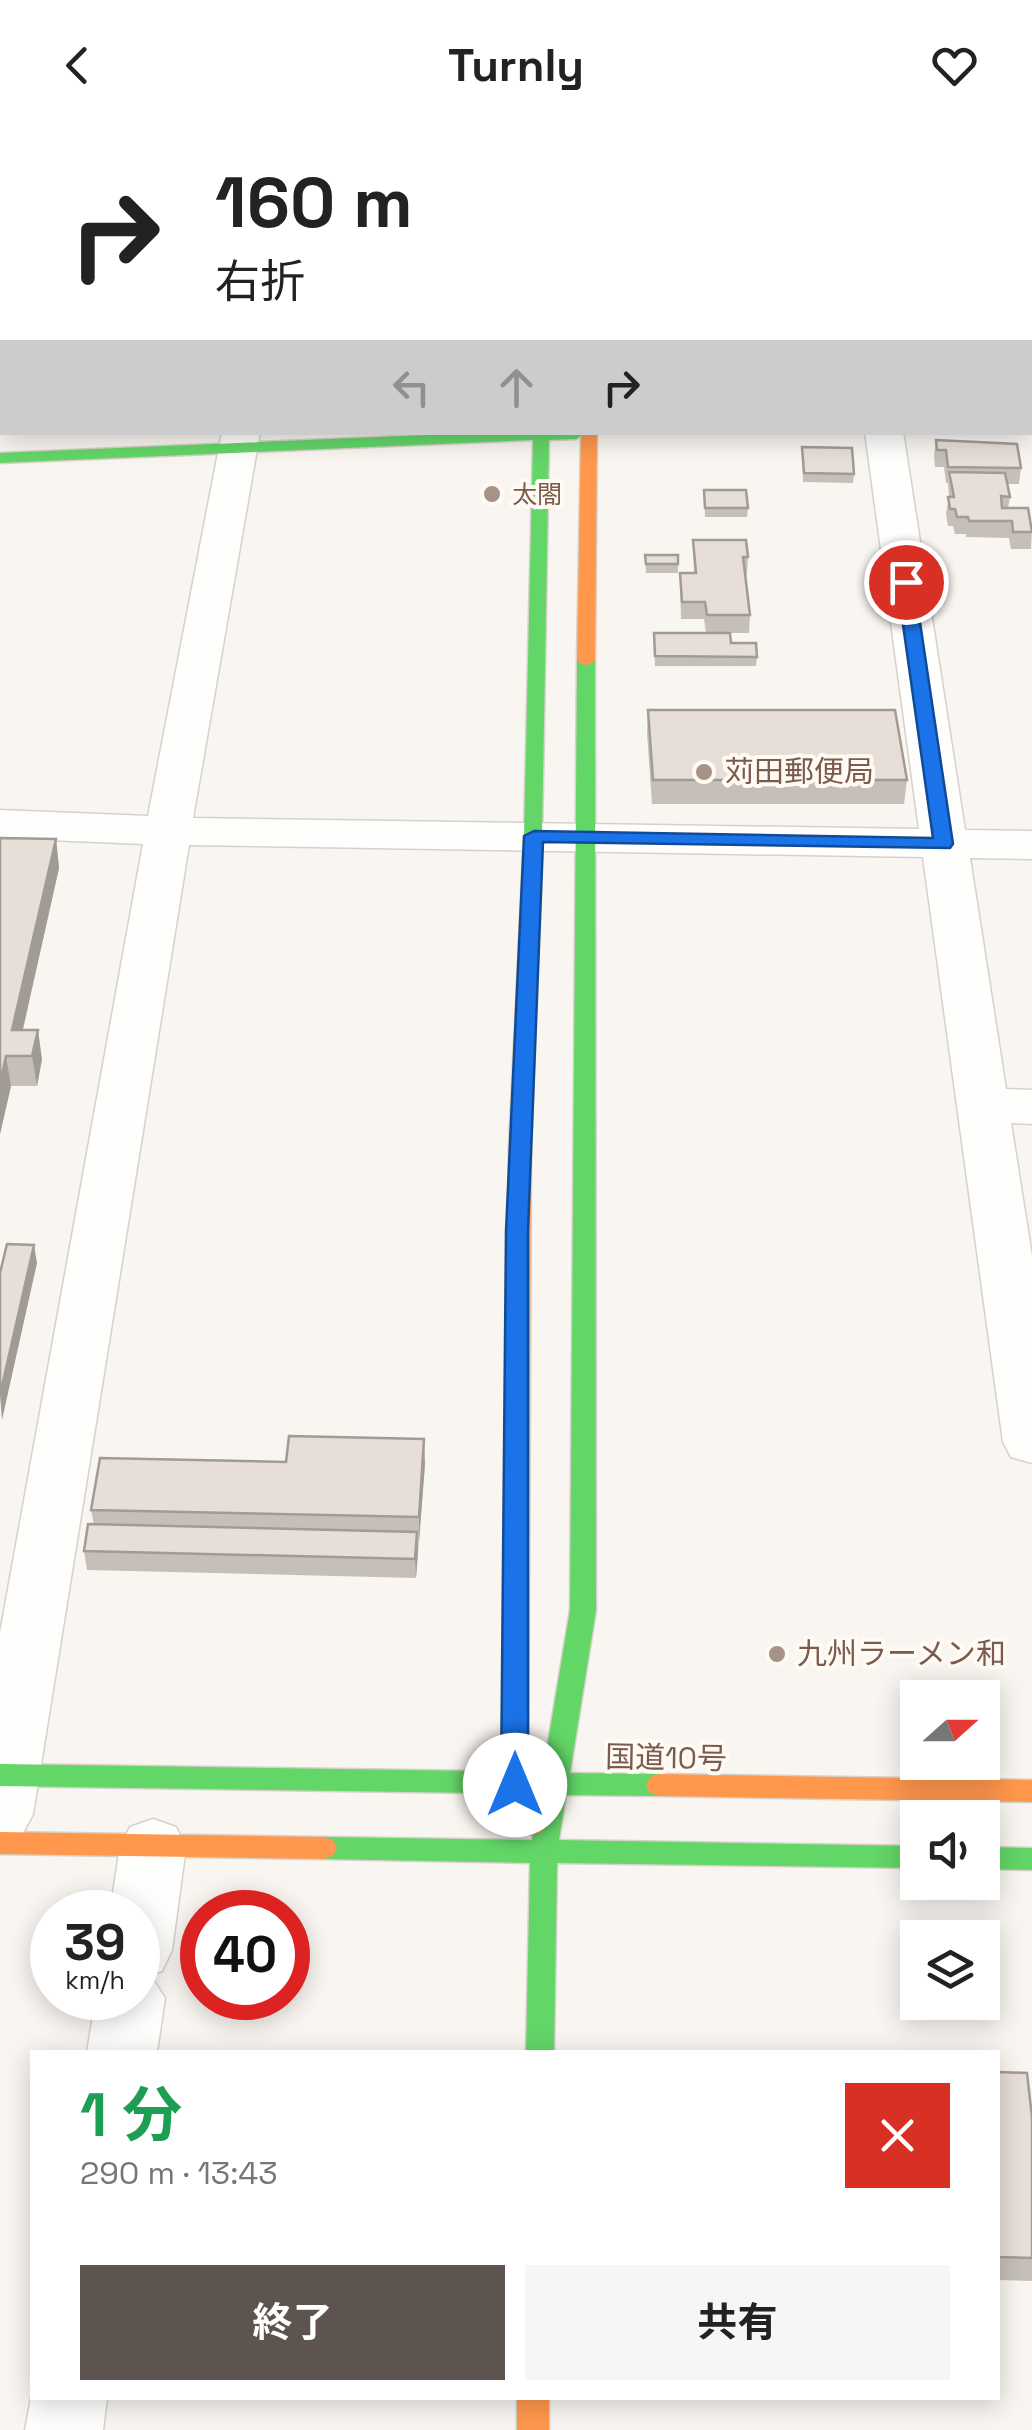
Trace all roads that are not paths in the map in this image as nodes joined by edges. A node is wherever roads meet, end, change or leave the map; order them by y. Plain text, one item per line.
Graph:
1 (491, 435) edge
2 (541, 435) edge
3 (589, 435) edge
4 (884, 435) edge
5 (239, 440) edge
6 (0, 458) edge
7 (0, 824) edge
8 (168, 831) junction
9 (534, 836) junction
10 (583, 838) junction
11 (943, 844) junction
12 (1032, 846) edge
13 (1007, 1106) edge
14 (1028, 1384) edge
15 (1032, 1442) edge
16 (515, 1785) junction
17 (556, 1786) junction
18 (2, 1788) edge
19 (1032, 1791) edge
20 (0, 1843) edge
21 (153, 1848) junction
22 (544, 1850) junction
23 (900, 1857) edge
24 (1000, 1858) edge
25 (1032, 1859) edge
26 (147, 1890) edge
27 (127, 2020) edge
28 (122, 2050) edge
29 (540, 2050) edge
30 (69, 2400) edge
31 (533, 2400) edge
32 (64, 2430) edge
33 (533, 2430) edge

1 - 5 main road
2 - 9 main road
3 - 10 main road
4 - 11 street
5 - 6 main road
5 - 8 street
7 - 8 street
8 - 9 street
8 - 18 street
9 - 10 street
9 - 16 main road
10 - 11 street
10 - 17 main road
11 - 12 street
11 - 13 street
13 - 14 street
14 - 15 street
16 - 17 main road, 国道10号
16 - 18 main road, 国道10号
16 - 22 main road
17 - 19 main road, 国道10号
17 - 22 main road
20 - 21 main road
21 - 22 main road
21 - 26 street
22 - 23 main road
22 - 29 main road
24 - 25 main road
27 - 28 street
30 - 32 street
31 - 33 main road

